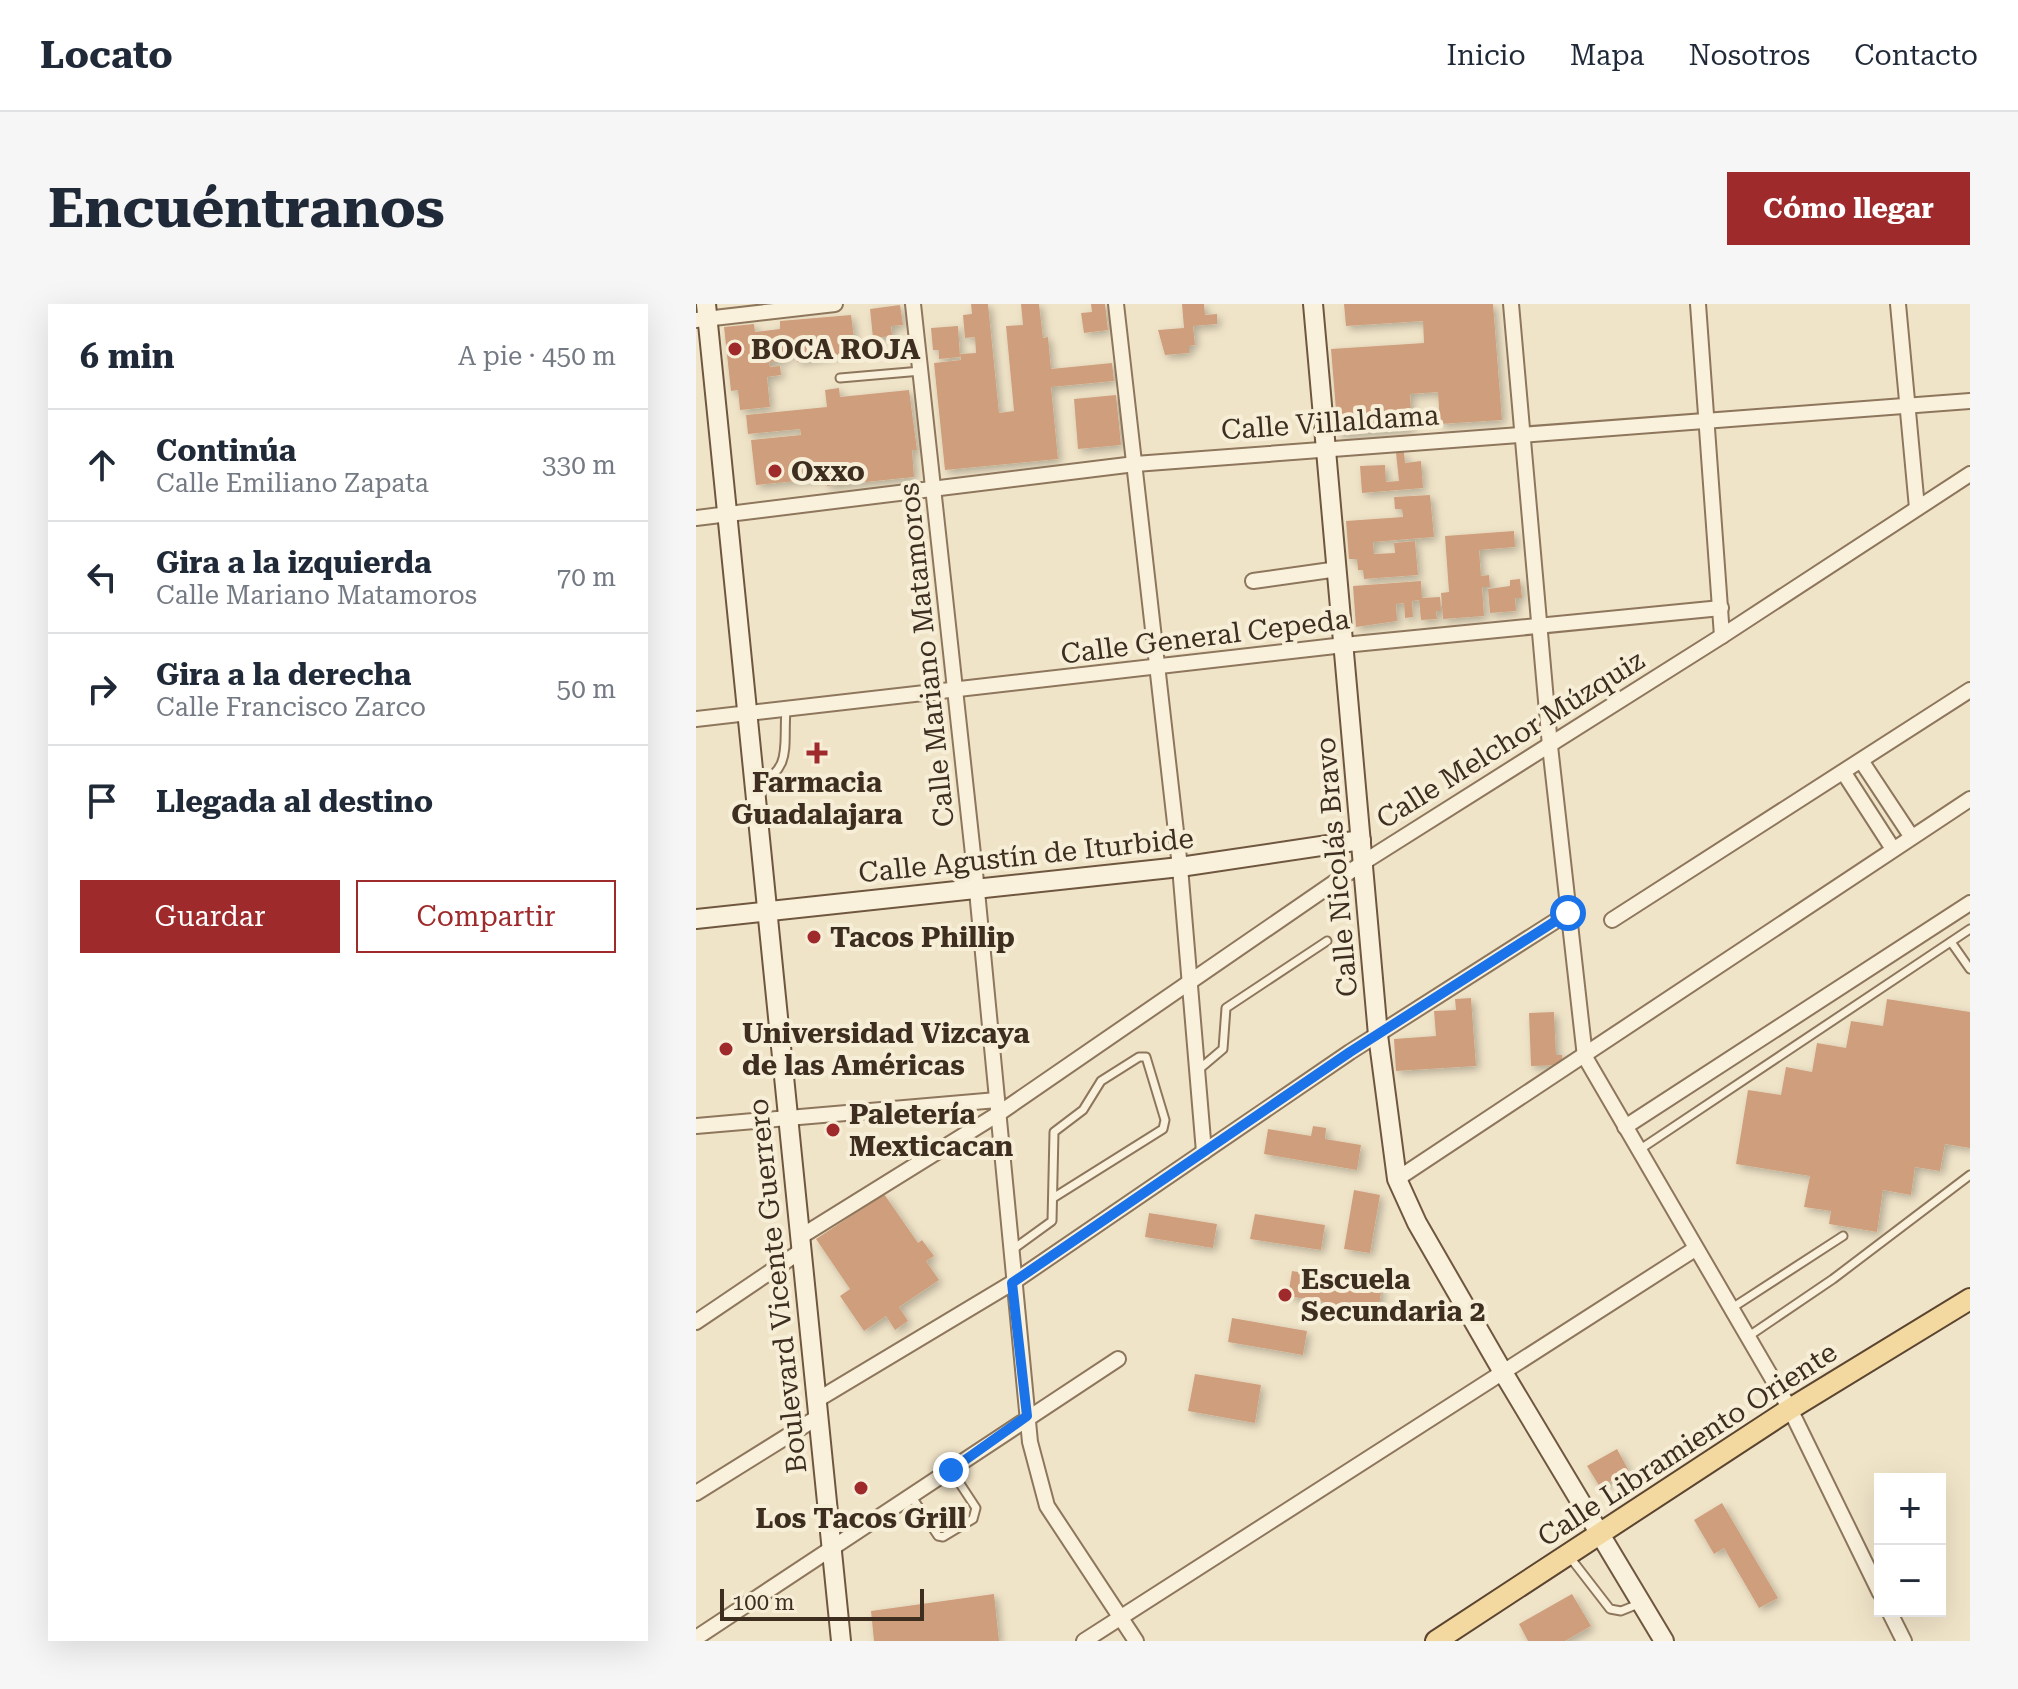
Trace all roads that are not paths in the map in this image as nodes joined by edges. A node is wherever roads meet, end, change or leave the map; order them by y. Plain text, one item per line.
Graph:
1 (835, 304) edge
2 (913, 304) edge
3 (1116, 304) edge
4 (1313, 304) edge
5 (1511, 304) edge
6 (1698, 304) edge
7 (1898, 304) edge
8 (703, 314) edge
9 (921, 371) junction
10 (840, 378) dead end
11 (1970, 401) edge
12 (1906, 405) junction
13 (1707, 420) junction
14 (1523, 434) junction
15 (1326, 448) junction
16 (1135, 464) junction
17 (1970, 474) edge
18 (935, 490) junction
19 (1917, 508) junction
20 (726, 515) junction
21 (696, 518) edge
22 (1338, 569) junction
23 (1253, 581) dead end
24 (1721, 608) junction
25 (1539, 626) junction
26 (1722, 636) junction
27 (1344, 645) junction
28 (1155, 668) junction
29 (1970, 690) edge
30 (956, 692) junction
31 (786, 710) junction
32 (747, 714) junction
33 (696, 719) edge
34 (1550, 746) junction
35 (1862, 762) junction
36 (1844, 773) junction
37 (754, 786) junction
38 (1970, 799) edge
39 (1911, 836) junction
40 (1361, 840) junction
41 (1893, 849) junction
42 (1364, 862) junction
43 (1180, 867) junction
44 (977, 891) junction
45 (1970, 903) edge
46 (767, 912) junction
47 (1568, 913) junction
48 (696, 919) edge
49 (1612, 920) dead end
50 (1970, 929) edge
51 (1327, 941) dead end
52 (1951, 942) junction
53 (1970, 969) edge
54 (1191, 981) junction
55 (1378, 1035) junction
56 (1585, 1057) junction
57 (1196, 1072) junction
58 (997, 1107) junction
59 (788, 1120) junction
60 (696, 1126) edge
61 (1625, 1127) junction
62 (1638, 1150) junction
63 (1204, 1152) junction
64 (1970, 1175) edge
65 (1397, 1179) junction
66 (1053, 1198) junction
67 (1843, 1236) dead end
68 (801, 1244) junction
69 (1695, 1249) junction
70 (1010, 1252) junction
71 (1012, 1283) junction
72 (1970, 1299) edge
73 (1731, 1309) junction
74 (696, 1322) edge
75 (1747, 1337) junction
76 (1118, 1359) dead end
77 (1504, 1374) junction
78 (817, 1408) junction
79 (1790, 1409) junction
80 (1027, 1416) junction
81 (951, 1470) junction
82 (696, 1493) edge
83 (912, 1497) junction
84 (1598, 1534) junction
85 (832, 1547) junction
86 (1567, 1554) junction
87 (1874, 1581) edge
88 (1641, 1603) junction
89 (1120, 1617) junction
90 (1892, 1617) edge
91 (696, 1638) edge
92 (841, 1641) edge
93 (1084, 1641) edge
94 (1136, 1641) edge
95 (1436, 1641) edge
96 (1664, 1641) edge
97 (1904, 1641) edge

1 - 8 street
2 - 9 street, Calle Mariano Matamoros
3 - 16 street
4 - 15 street, Calle Nicolás Bravo
5 - 14 street
6 - 13 street
7 - 12 street
8 - 20 street, Boulevard Vicente Guerrero
9 - 10 lane
9 - 18 street, Calle Mariano Matamoros
11 - 12 street, Calle Villaldama
12 - 13 street, Calle Villaldama
12 - 19 street
13 - 14 street, Calle Villaldama
13 - 24 street
14 - 15 street, Calle Villaldama
14 - 25 street
15 - 16 street, Calle Villaldama
15 - 22 street, Calle Nicolás Bravo
16 - 18 street, Calle Villaldama
16 - 28 street
17 - 19 street, Calle Melchor Múzquiz
18 - 20 street, Calle Villaldama
18 - 30 street, Calle Mariano Matamoros
19 - 26 street, Calle Melchor Múzquiz
20 - 21 street, Calle Villaldama
20 - 32 street, Boulevard Vicente Guerrero
22 - 23 street
22 - 27 street, Calle Nicolás Bravo
24 - 25 street, Calle General Cepeda
24 - 26 street
25 - 27 street, Calle General Cepeda
25 - 34 street
26 - 34 street, Calle Melchor Múzquiz
27 - 28 street, Calle General Cepeda
27 - 40 street, Calle Nicolás Bravo
28 - 30 street, Calle General Cepeda
28 - 43 street
29 - 35 street
30 - 31 street, Calle General Cepeda
30 - 44 street, Calle Mariano Matamoros
31 - 32 street, Calle General Cepeda
31 - 37 lane
32 - 33 street, Calle General Cepeda
32 - 37 street, Boulevard Vicente Guerrero
34 - 42 street, Calle Melchor Múzquiz
34 - 47 street
35 - 36 street
35 - 39 street
36 - 41 street
36 - 49 street
37 - 46 street, Boulevard Vicente Guerrero
38 - 39 street
39 - 41 street
40 - 42 street, Calle Nicolás Bravo
40 - 43 street, Calle Agustín de Iturbide
41 - 56 street
42 - 54 street, Calle Melchor Múzquiz
42 - 55 street, Calle Nicolás Bravo
43 - 44 street, Calle Agustín de Iturbide
43 - 54 street
44 - 46 street, Calle Agustín de Iturbide
44 - 58 street, Calle Mariano Matamoros
45 - 61 street
46 - 48 street, Calle Agustín de Iturbide
46 - 59 street, Boulevard Vicente Guerrero
47 - 55 street
47 - 56 street
50 - 52 lane
51 - 57 lane
52 - 53 lane
52 - 62 lane
54 - 57 street
54 - 58 street, Calle Melchor Múzquiz
55 - 63 street
55 - 65 street, Calle Nicolás Bravo
56 - 61 street
56 - 65 street
57 - 63 street
58 - 59 street
58 - 68 street, Calle Melchor Múzquiz
58 - 70 street, Calle Mariano Matamoros
59 - 60 street
59 - 68 street, Boulevard Vicente Guerrero
61 - 62 street
62 - 69 street
63 - 71 street
64 - 75 lane
65 - 77 street, Calle Nicolás Bravo
66 - 66 lane
66 - 70 lane
67 - 73 lane
68 - 74 street, Calle Melchor Múzquiz
68 - 78 street, Boulevard Vicente Guerrero
69 - 73 street
69 - 77 street
70 - 71 street, Calle Mariano Matamoros
71 - 78 street
71 - 80 street, Calle Mariano Matamoros
72 - 79 main road, Calle Libramiento Oriente
73 - 75 street
75 - 79 street
76 - 80 street
77 - 84 street, Calle Nicolás Bravo
77 - 89 street
78 - 82 street
78 - 85 street, Boulevard Vicente Guerrero
79 - 84 main road, Calle Libramiento Oriente
79 - 87 street
80 - 81 street
80 - 89 street, Calle Mariano Matamoros
81 - 83 street
81 - 83 lane
83 - 85 street
84 - 86 main road, Calle Libramiento Oriente
84 - 88 street, Calle Nicolás Bravo
85 - 91 street
85 - 92 street, Boulevard Vicente Guerrero
86 - 88 lane
86 - 95 main road, Calle Libramiento Oriente
88 - 96 street, Calle Nicolás Bravo
89 - 93 street
89 - 94 street, Calle Mariano Matamoros
90 - 97 street

